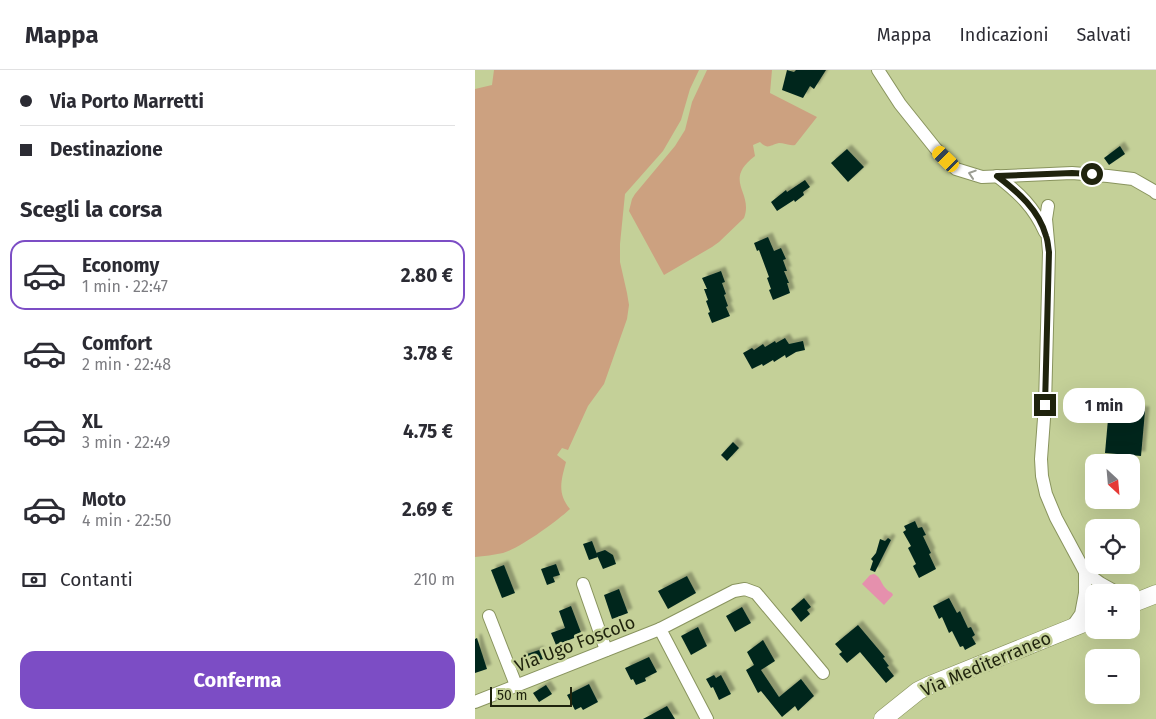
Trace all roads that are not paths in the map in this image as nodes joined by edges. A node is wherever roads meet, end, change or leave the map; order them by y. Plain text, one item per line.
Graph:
1 (878, 70) edge
2 (997, 176) junction
3 (1156, 193) edge
4 (1048, 206) dead end
5 (1047, 237) junction
6 (1085, 572) edge
7 (1085, 574) edge
8 (1088, 574) edge
9 (583, 584) dead end
10 (1102, 584) edge
11 (1156, 594) edge
12 (1140, 600) edge
13 (489, 616) dead end
14 (1085, 622) edge
15 (1072, 627) junction
16 (660, 629) junction
17 (606, 650) junction
18 (823, 673) dead end
19 (516, 685) junction
20 (475, 702) edge
21 (707, 719) edge
22 (883, 719) edge

2 -> 1 street
2 - 3 street
2 - 5 street
4 - 5 street
5 - 6 street
7 - 15 street
8 - 10 street
9 - 17 street
11 - 12 street
13 - 19 street
14 - 15 street, Via Mediterraneo
15 - 22 street, Via Mediterraneo
16 - 17 street, Via Ugo Foscolo
16 - 18 street, Via Ugo Foscolo
16 - 21 street
17 - 19 street, Via Ugo Foscolo
19 - 20 street, Via Ugo Foscolo

